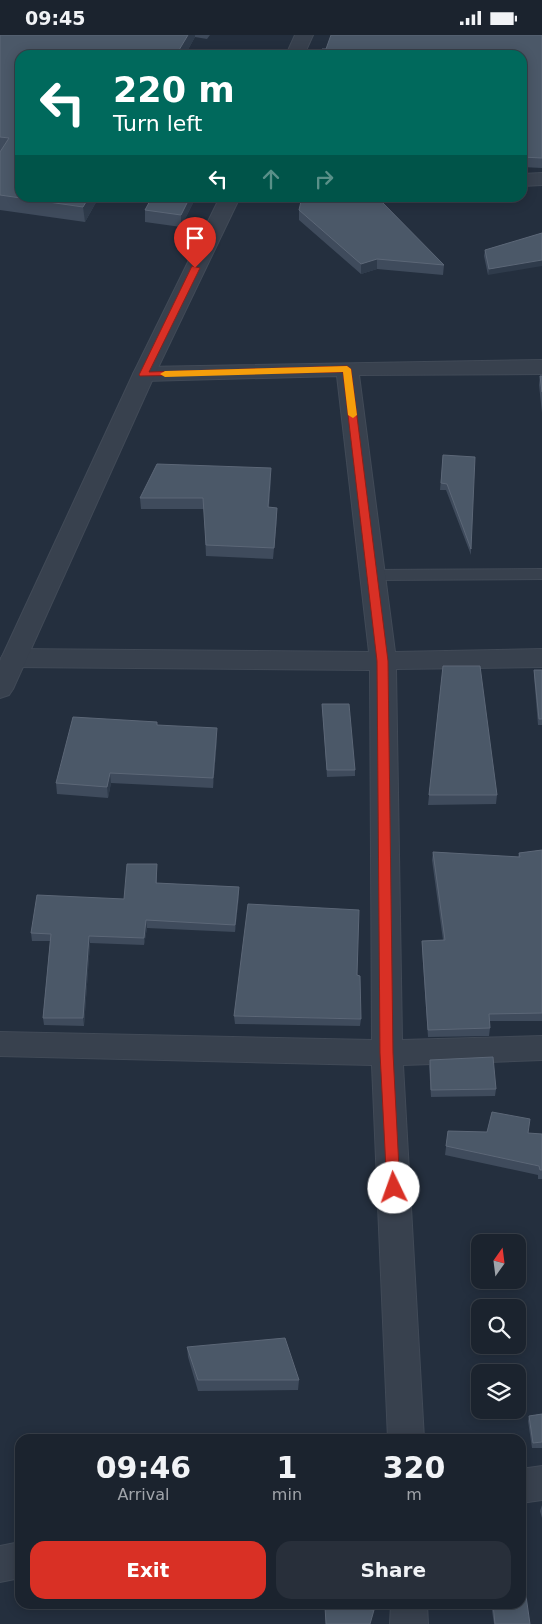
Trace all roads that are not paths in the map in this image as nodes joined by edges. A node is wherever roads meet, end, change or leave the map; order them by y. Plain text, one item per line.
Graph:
1 (304, 35) edge
2 (296, 50) edge
3 (542, 179) edge
4 (527, 180) edge
5 (228, 202) edge
6 (542, 367) edge
7 (347, 369) junction
8 (144, 375) junction
9 (542, 574) edge
10 (372, 575) junction
11 (14, 658) junction
12 (542, 658) edge
13 (383, 661) junction
14 (0, 689) edge
15 (0, 1044) edge
16 (542, 1049) edge
17 (387, 1053) junction
18 (406, 1434) edge
19 (542, 1483) edge
20 (526, 1485) edge
21 (15, 1561) edge
22 (0, 1564) edge
23 (409, 1609) edge
24 (409, 1624) edge

1 - 2 street
3 - 4 street
5 - 8 street
6 - 7 street
7 - 8 street
7 - 10 street
8 - 11 street
9 - 10 lane
10 - 13 street
11 - 13 street
11 - 14 street
12 - 13 street
13 - 17 street
15 - 17 street
16 - 17 street
17 - 18 street
19 - 20 street
21 - 22 street
23 - 24 street

